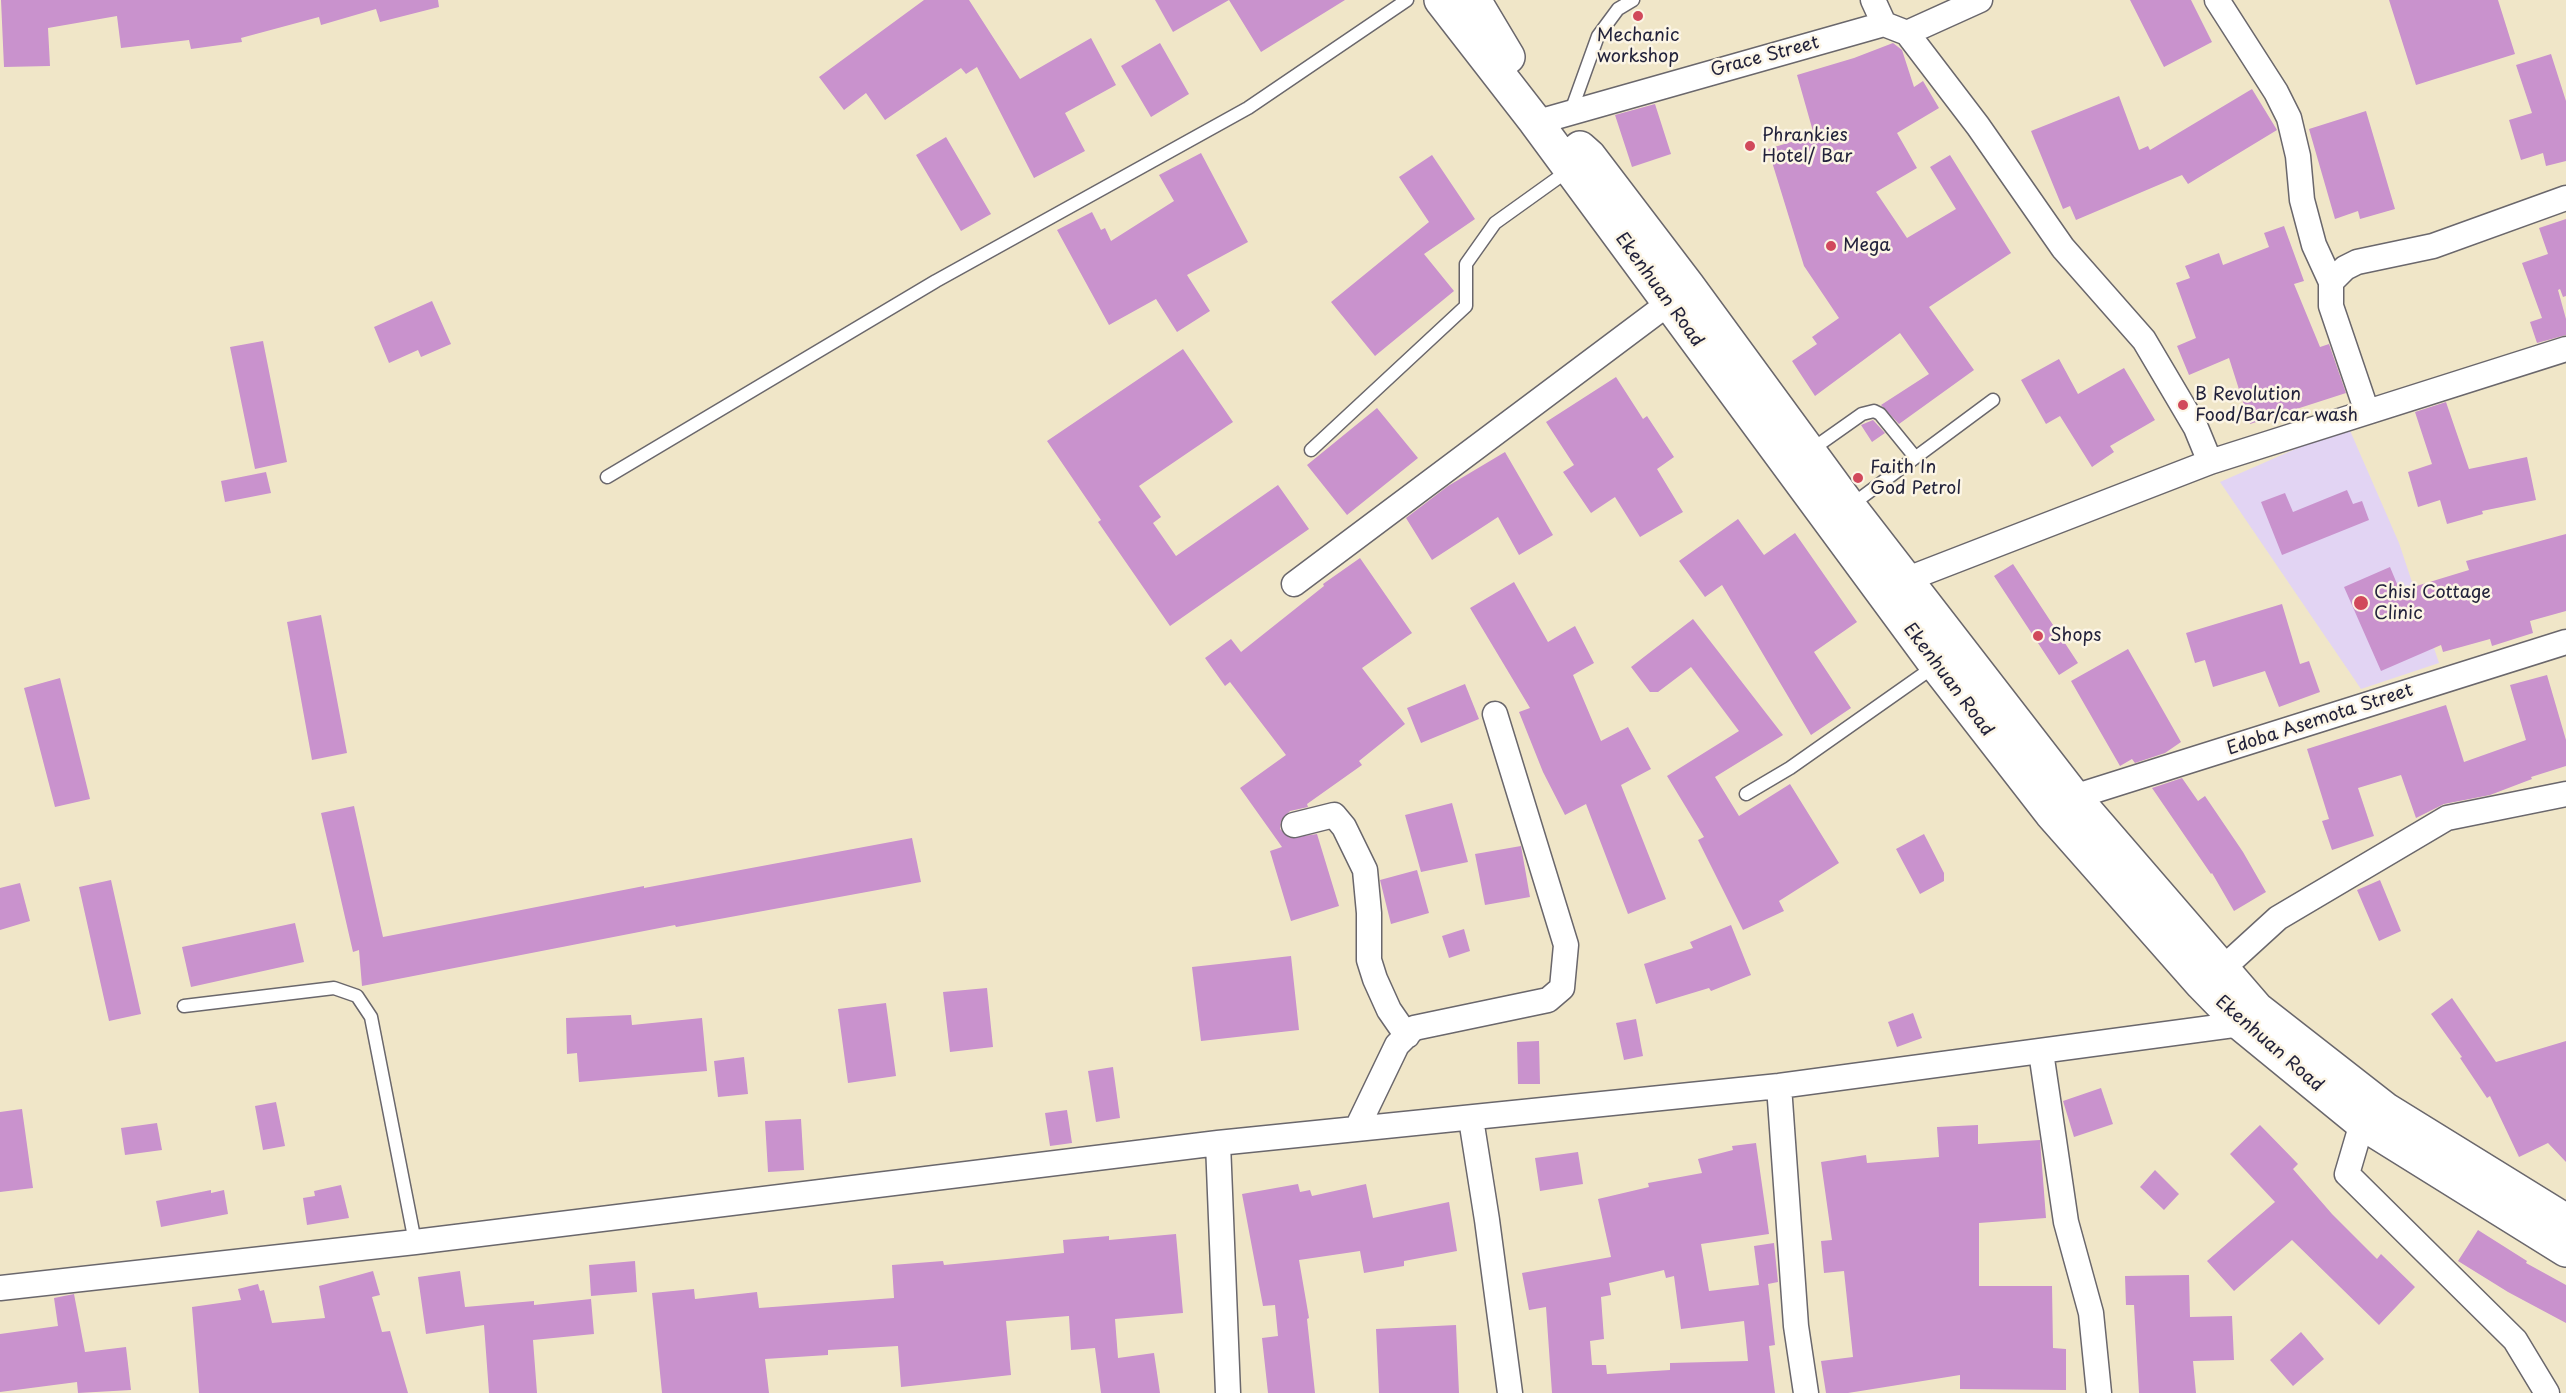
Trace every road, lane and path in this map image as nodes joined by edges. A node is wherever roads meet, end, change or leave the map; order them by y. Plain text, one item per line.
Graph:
1 (1407, 0) edge
2 (1441, 0) edge
3 (1474, 0) edge
4 (1633, 0) edge
5 (1873, 0) edge
6 (1980, 0) edge
7 (2217, 0) edge
8 (1884, 24) junction
9 (1907, 33) junction
10 (1558, 115) junction
11 (1570, 169) junction
12 (2566, 198) edge
13 (2331, 282) junction
14 (1669, 303) junction
15 (2566, 349) edge
16 (1993, 400) dead end
17 (2367, 412) junction
18 (1311, 450) dead end
19 (1810, 451) junction
20 (1916, 457) junction
21 (2210, 462) junction
22 (607, 477) dead end
23 (1849, 506) junction
24 (1905, 580) junction
25 (1294, 584) dead end
26 (2566, 642) edge
27 (1936, 665) junction
28 (1495, 714) dead end
29 (1746, 794) dead end
30 (2566, 794) edge
31 (2074, 797) junction
32 (1294, 825) dead end
33 (2222, 970) junction
34 (184, 1006) dead end
35 (2241, 1024) junction
36 (1407, 1035) junction
37 (2041, 1052) junction
38 (1779, 1086) junction
39 (1471, 1119) junction
40 (2362, 1123) junction
41 (1358, 1128) junction
42 (1218, 1143) junction
43 (2566, 1221) edge
44 (415, 1242) junction
45 (2566, 1250) edge
46 (0, 1288) edge
47 (1228, 1393) edge
48 (1510, 1393) edge
49 (1806, 1393) edge
50 (2099, 1393) edge
51 (2547, 1393) edge

1 - 22 lane
2 - 11 main road, Ekenhuan Road
3 - 10 main road, Ekenhuan Road
4 - 10 lane
5 - 8 street
6 - 9 street
7 - 13 street
8 - 9 street
8 - 10 street, Grace Street
9 - 21 street
10 - 19 main road, Ekenhuan Road
11 - 14 main road, Ekenhuan Road
11 - 18 lane
12 - 13 street
13 - 17 street
14 - 25 street
14 - 27 main road, Ekenhuan Road
15 - 17 street
16 - 20 lane
17 - 21 street
19 - 20 lane
19 - 23 main road, Ekenhuan Road
20 - 23 lane
21 - 24 street
23 - 24 main road, Ekenhuan Road
24 - 31 main road, Ekenhuan Road
26 - 31 street, Edoba Asemota Street
27 - 29 lane
27 - 35 main road, Ekenhuan Road
28 - 36 street
30 - 33 street
31 - 33 main road, Ekenhuan Road
32 - 36 street
33 - 43 main road, Ekenhuan Road
34 - 44 lane
35 - 37 street
35 - 40 main road, Ekenhuan Road
36 - 41 street
37 - 38 street
37 - 50 street
38 - 39 street
38 - 49 street
39 - 41 street
39 - 48 street
40 - 45 main road, Ekenhuan Road
40 - 51 street
41 - 42 street
42 - 44 street
42 - 47 street
44 - 46 street

